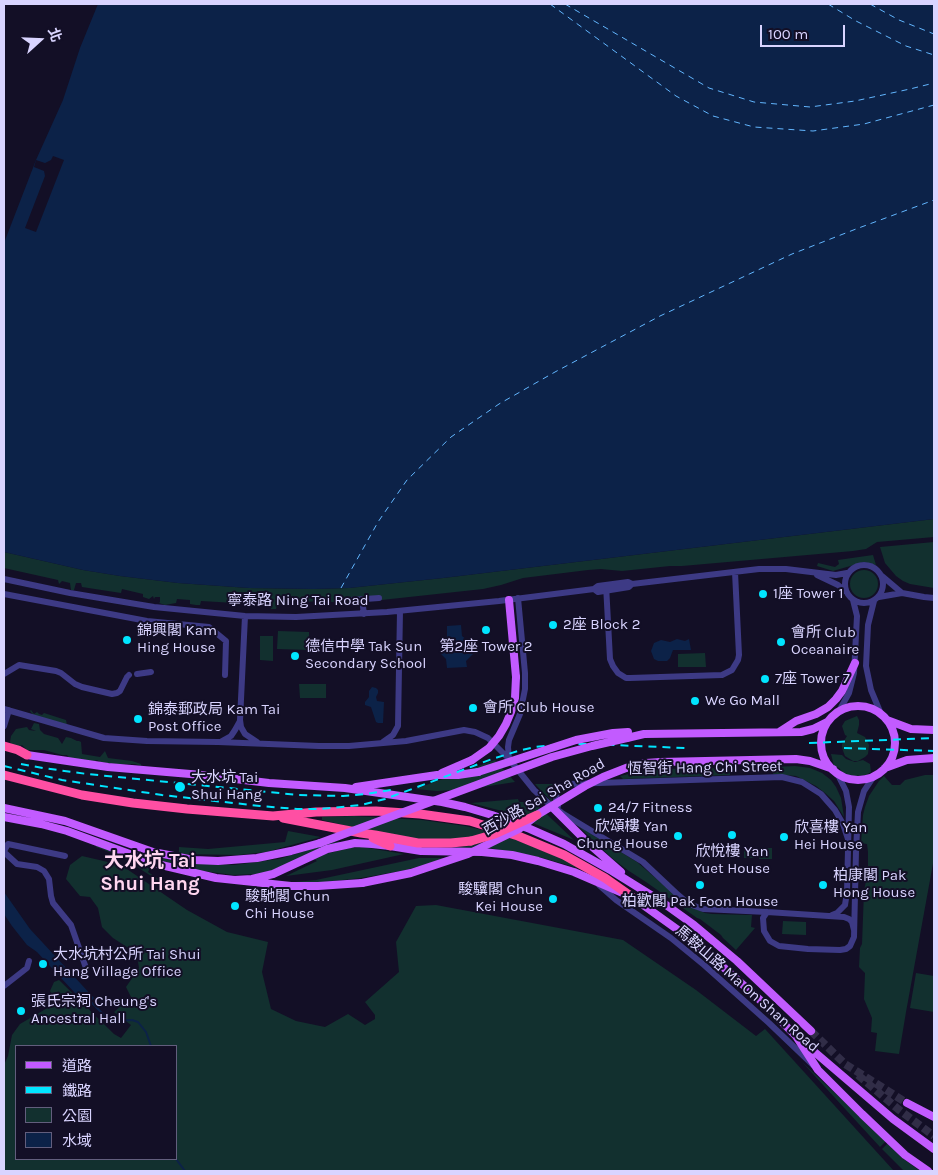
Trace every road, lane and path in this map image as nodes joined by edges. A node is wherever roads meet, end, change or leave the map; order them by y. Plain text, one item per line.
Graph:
1 (736, 572) junction
2 (811, 572) junction
3 (847, 573) junction
4 (881, 575) junction
5 (4, 580) edge
6 (606, 588) junction
7 (846, 592) junction
8 (902, 593) junction
9 (4, 594) edge
10 (379, 598) dead end
11 (518, 598) junction
12 (876, 598) junction
13 (934, 598) edge
14 (362, 599) junction
15 (351, 600) dead end
16 (510, 600) junction
17 (853, 600) junction
18 (400, 611) junction
19 (364, 614) junction
20 (245, 616) junction
21 (855, 663) junction
22 (151, 672) dead end
23 (4, 674) edge
24 (137, 674) dead end
25 (130, 675) dead end
26 (225, 675) dead end
27 (6, 709) edge
28 (839, 711) junction
29 (881, 714) junction
30 (240, 720) junction
31 (887, 720) junction
32 (829, 721) junction
33 (4, 726) edge
34 (934, 730) edge
35 (777, 733) junction
36 (627, 735) junction
37 (218, 742) junction
38 (260, 744) junction
39 (380, 744) junction
40 (4, 746) edge
41 (4, 750) edge
42 (27, 755) junction
43 (934, 758) edge
44 (509, 759) junction
45 (885, 768) junction
46 (835, 771) junction
47 (4, 774) edge
48 (437, 775) junction
49 (874, 776) junction
50 (345, 788) junction
51 (4, 808) edge
52 (553, 808) junction
53 (562, 813) junction
54 (537, 815) junction
55 (273, 816) junction
56 (4, 818) edge
57 (362, 833) junction
58 (848, 839) junction
59 (390, 846) junction
60 (128, 849) junction
61 (4, 852) edge
62 (65, 856) dead end
63 (585, 877) junction
64 (234, 880) junction
65 (635, 885) junction
66 (632, 897) junction
67 (767, 912) junction
68 (828, 916) junction
69 (854, 930) junction
70 (29, 961) dead end
71 (86, 968) dead end
72 (4, 986) edge
73 (810, 1031) tunnel mouth
74 (796, 1036) junction
75 (818, 1070) junction
76 (907, 1102) tunnel mouth
77 (934, 1117) edge
78 (934, 1148) edge
79 (928, 1171) edge

1 - 2 street, 寧泰路 Ning Tai Road
1 - 6 street, 寧泰路 Ning Tai Road
1 - 6 street
2 - 3 street, 寧泰路 Ning Tai Road
2 - 7 street, 寧泰路 Ning Tai Road
3 - 4 street
3 - 7 street
4 - 8 street
4 - 12 street
5 - 20 street, 寧泰路 Ning Tai Road
6 - 11 street, 寧泰路 Ning Tai Road
7 - 17 street
8 - 12 street
8 - 13 street
9 - 26 street
10 - 14 street
11 - 16 street, 寧泰路 Ning Tai Road
11 - 44 street
12 - 17 street
12 - 29 street
14 - 15 street
14 - 19 street
16 - 18 street, 寧泰路 Ning Tai Road
16 - 48 main road, bridge
17 - 21 street
18 - 19 street, 寧泰路 Ning Tai Road
18 - 39 street
19 - 20 street, 寧泰路 Ning Tai Road
20 - 30 street
21 - 28 street
21 - 35 main road
22 - 24 street
23 - 25 street
27 - 33 street
27 - 37 street
28 - 29 main road
28 - 32 main road
29 - 31 main road
30 - 37 street
30 - 38 street
31 - 34 main road
31 - 45 main road
32 - 35 main road
32 - 46 main road
35 - 36 main road
36 - 48 main road, bridge
36 - 60 main road, 西沙路 Sai Sha Road, bridge
37 - 38 street
38 - 39 street
39 - 44 street
40 - 42 highway
41 - 42 highway, 馬鞍山路 Ma On Shan Road
42 - 50 main road, 馬鞍山路 Ma On Shan Road
43 - 45 main road
44 - 52 street
45 - 49 main road
46 - 49 main road
46 - 54 main road, 西沙路 Sai Sha Road, bridge
46 - 58 street
47 - 55 highway, 馬鞍山路 Ma On Shan Road
48 - 50 main road
49 - 69 street
50 - 65 main road, 馬鞍山路 Ma On Shan Road
51 - 60 main road
52 - 53 street
52 - 65 main road
53 - 58 street, 恆智街 Hang Chi Street
53 - 67 street
54 - 57 highway, bridge
54 - 64 main road, 西沙路 Sai Sha Road, bridge
55 - 57 highway
55 - 66 highway, 馬鞍山路 Ma On Shan Road
56 - 60 main road
57 - 59 highway
58 - 68 street
59 - 63 main road, 馬鞍山路 Ma On Shan Road
59 - 64 main road, 馬鞍山路 Ma On Shan Road
60 - 64 main road, 西沙路 Sai Sha Road
61 - 62 street
61 - 71 street
63 - 66 main road, 馬鞍山路 Ma On Shan Road
63 - 75 street, 馬鞍山路 Ma On Shan Road
65 - 73 main road, 馬鞍山路 Ma On Shan Road
66 - 74 main road, 馬鞍山路 Ma On Shan Road
67 - 68 street
67 - 69 street
68 - 69 street
70 - 72 street
74 - 75 main road, 馬鞍山路 Ma On Shan Road
74 - 78 main road
75 - 79 main road, 馬鞍山路 Ma On Shan Road
76 - 77 main road

